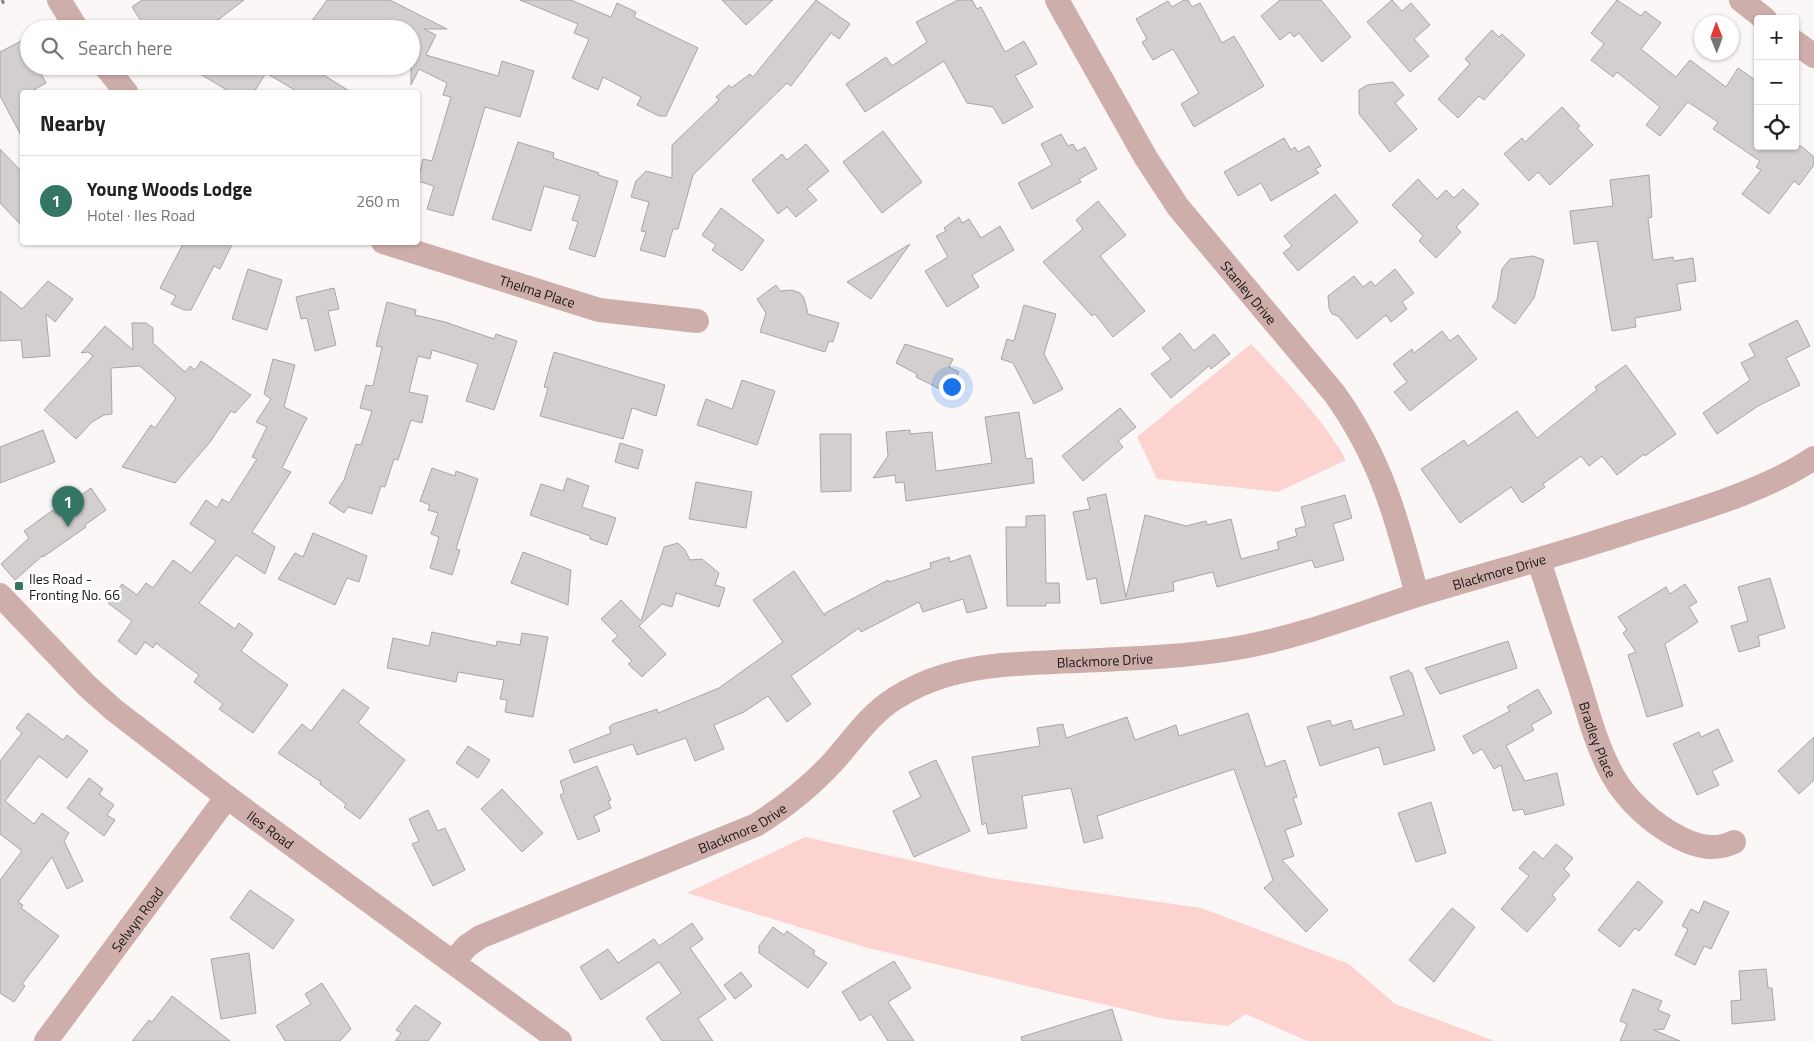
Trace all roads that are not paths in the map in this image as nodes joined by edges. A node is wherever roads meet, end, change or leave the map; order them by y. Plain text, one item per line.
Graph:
1 (59, 0) edge
2 (1057, 0) edge
3 (1740, 0) edge
4 (1760, 15) edge
5 (72, 20) edge
6 (1799, 45) edge
7 (1814, 56) edge
8 (112, 75) edge
9 (124, 90) edge
10 (393, 245) edge
11 (697, 321) dead end
12 (1814, 458) edge
13 (1539, 561) junction
14 (0, 595) edge
15 (1417, 595) junction
16 (227, 797) junction
17 (1734, 842) dead end
18 (453, 962) junction
19 (46, 1041) edge
20 (560, 1041) edge

1 - 5 street
2 - 15 street, Stanley Drive
3 - 4 street
6 - 7 street
8 - 9 street
10 - 11 street, Thelma Place
12 - 13 street, Blackmore Drive
13 - 15 street, Blackmore Drive
13 - 17 street, Bradley Place
14 - 16 street, Iles Road
15 - 18 street, Blackmore Drive
16 - 18 street, Iles Road
16 - 19 street, Selwyn Road
18 - 20 street, Iles Road

